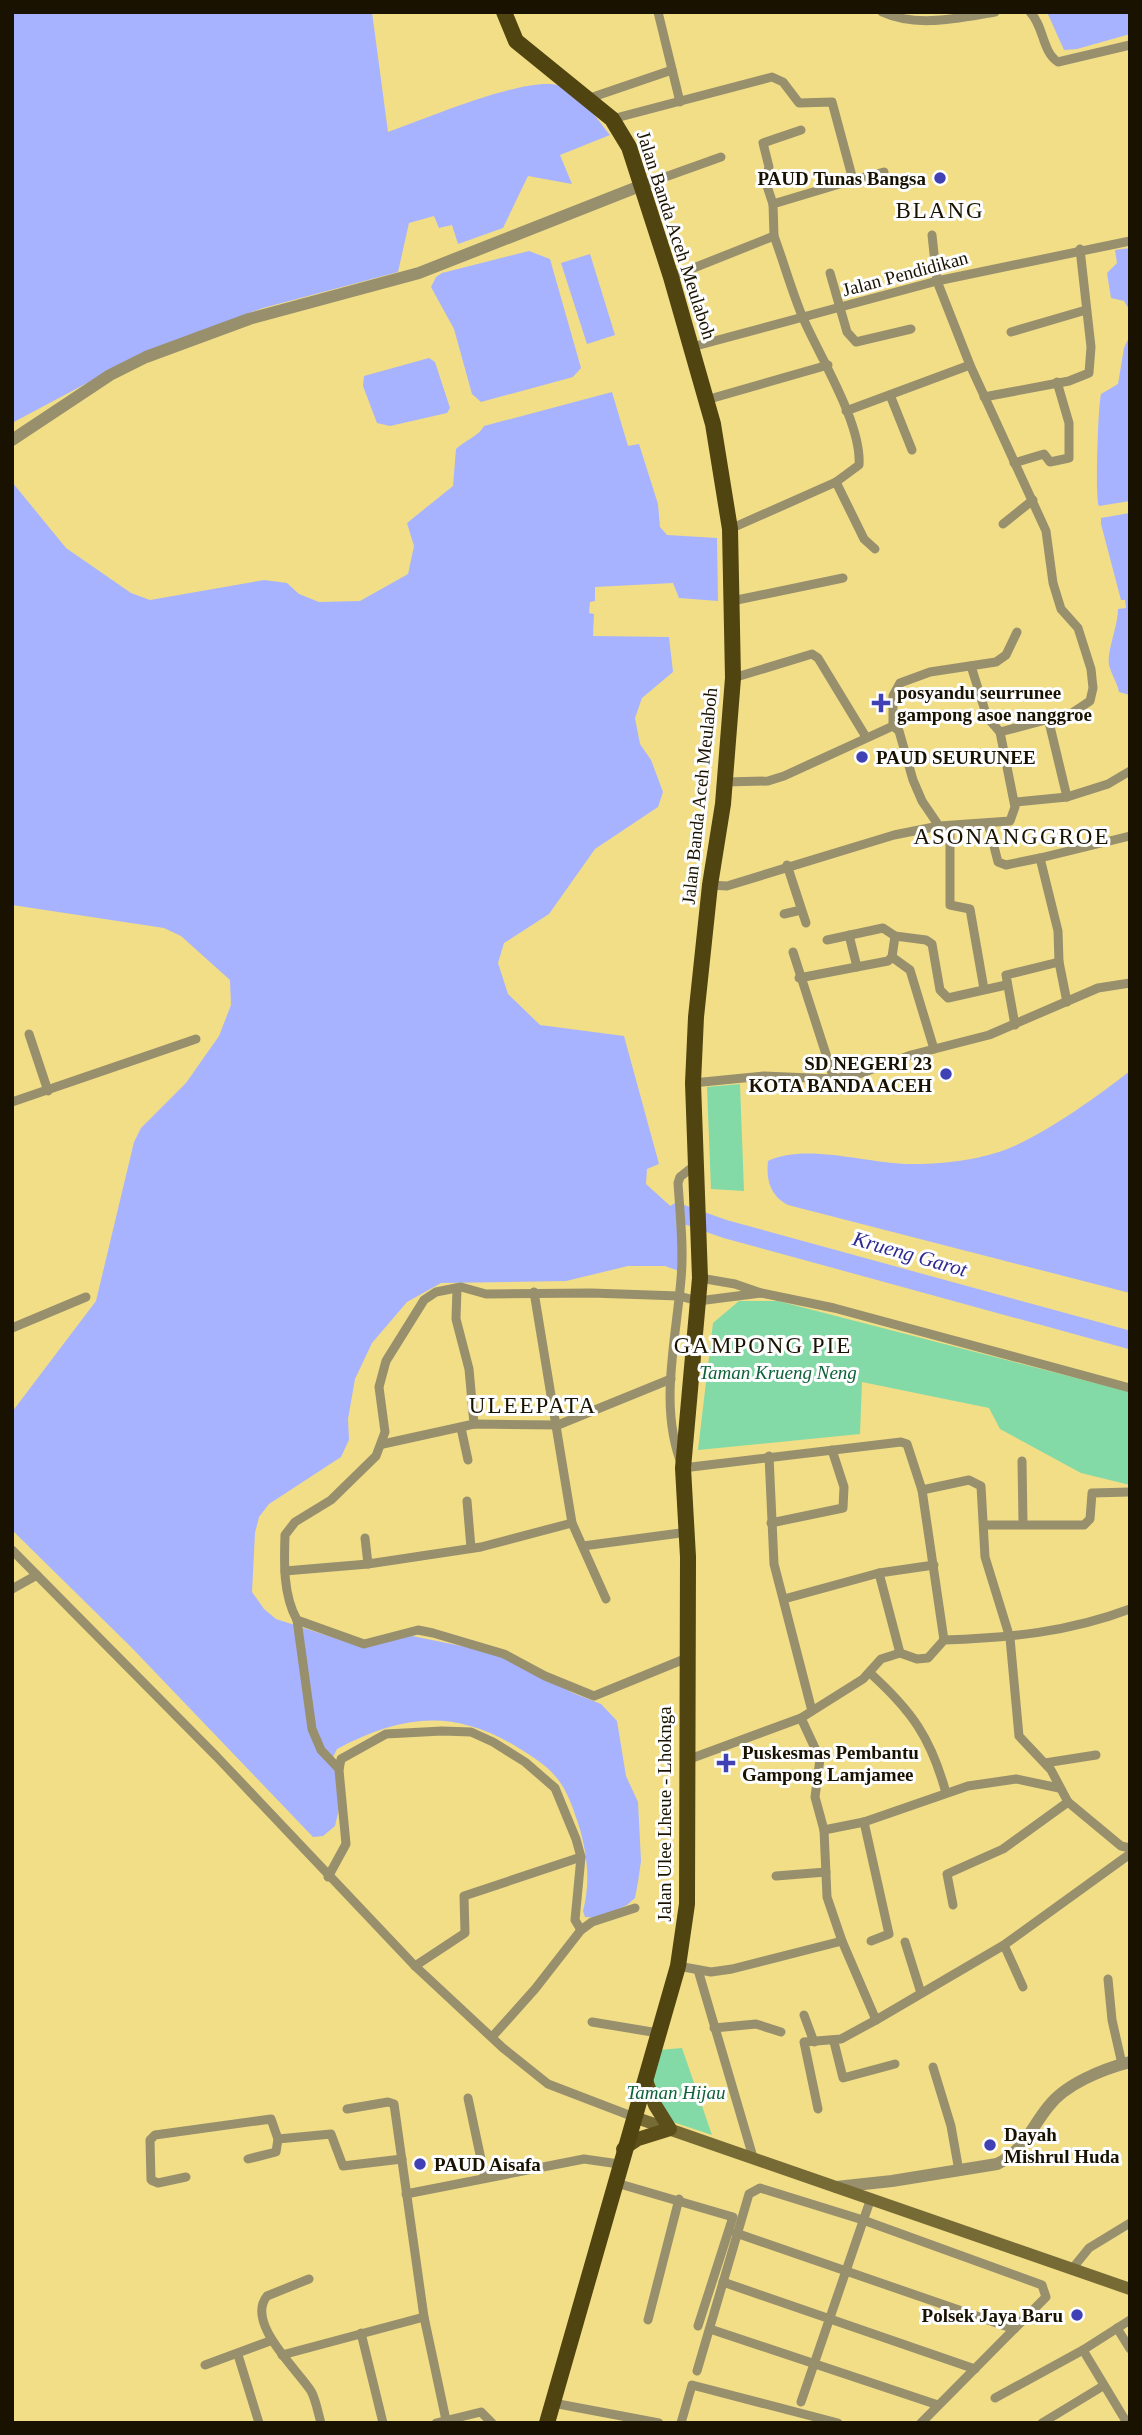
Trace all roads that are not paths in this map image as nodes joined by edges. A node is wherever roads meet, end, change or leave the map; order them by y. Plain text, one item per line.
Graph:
1 (504, 12) edge
2 (657, 12) edge
3 (882, 12) edge
4 (995, 12) edge
5 (1030, 12) edge
6 (1130, 45) edge
7 (672, 70) junction
8 (587, 99) junction
9 (680, 102) junction
10 (612, 119) junction
11 (801, 130) dead end
12 (721, 157) dead end
13 (884, 172) dead end
14 (853, 180) junction
15 (640, 186) junction
16 (773, 204) junction
17 (932, 235) dead end
18 (774, 236) junction
19 (1130, 241) edge
20 (1080, 249) junction
21 (830, 273) dead end
22 (671, 277) junction
23 (937, 281) junction
24 (840, 308) junction
25 (1086, 310) junction
26 (803, 318) junction
27 (911, 329) dead end
28 (1011, 332) dead end
29 (692, 347) junction
30 (828, 365) junction
31 (970, 365) junction
32 (1057, 382) junction
33 (890, 395) junction
34 (984, 397) junction
35 (706, 400) junction
36 (846, 411) junction
37 (12, 440) edge
38 (912, 450) dead end
39 (1014, 463) junction
40 (836, 482) junction
41 (1033, 500) junction
42 (1003, 524) dead end
43 (730, 528) junction
44 (875, 549) dead end
45 (843, 578) dead end
46 (732, 601) junction
47 (1017, 632) dead end
48 (971, 666) junction
49 (733, 678) junction
50 (1048, 718) junction
51 (893, 726) junction
52 (1000, 732) junction
53 (866, 737) junction
54 (1130, 771) edge
55 (723, 782) junction
56 (1066, 797) junction
57 (1014, 802) junction
58 (988, 823) junction
59 (944, 826) junction
60 (1130, 836) edge
61 (1040, 858) junction
62 (787, 865) junction
63 (710, 885) junction
64 (800, 910) junction
65 (783, 914) dead end
66 (806, 923) dead end
67 (849, 935) junction
68 (895, 936) junction
69 (827, 940) dead end
70 (793, 952) dead end
71 (892, 957) junction
72 (1059, 962) junction
73 (856, 967) junction
74 (799, 978) junction
75 (1130, 983) edge
76 (1006, 985) junction
77 (984, 989) junction
78 (1067, 1002) junction
79 (1016, 1025) junction
80 (29, 1034) dead end
81 (195, 1039) dead end
82 (934, 1049) junction
83 (834, 1079) junction
84 (693, 1083) junction
85 (48, 1091) junction
86 (12, 1102) edge
87 (695, 1165) junction
88 (700, 1275) junction
89 (457, 1287) junction
90 (534, 1292) junction
91 (761, 1293) junction
92 (678, 1296) junction
93 (86, 1297) dead end
94 (698, 1301) junction
95 (12, 1328) edge
96 (671, 1379) junction
97 (1130, 1388) edge
98 (474, 1424) junction
99 (558, 1426) junction
100 (461, 1427) junction
101 (383, 1444) junction
102 (832, 1450) junction
103 (769, 1456) junction
104 (468, 1460) dead end
105 (1022, 1461) dead end
106 (683, 1468) junction
107 (922, 1490) junction
108 (1130, 1492) edge
109 (467, 1501) dead end
110 (572, 1523) junction
111 (771, 1523) junction
112 (1023, 1523) junction
113 (985, 1525) junction
114 (688, 1532) junction
115 (365, 1538) dead end
116 (583, 1546) junction
117 (471, 1548) junction
118 (12, 1550) edge
119 (368, 1564) junction
120 (934, 1565) junction
121 (285, 1571) junction
122 (879, 1573) junction
123 (37, 1575) junction
124 (12, 1589) edge
125 (606, 1599) dead end
126 (784, 1599) junction
127 (1130, 1609) edge
128 (298, 1621) junction
129 (1010, 1638) junction
130 (944, 1640) junction
131 (900, 1653) junction
132 (687, 1658) junction
133 (870, 1674) junction
134 (812, 1711) junction
135 (801, 1718) junction
136 (1096, 1755) dead end
137 (686, 1760) junction
138 (1045, 1763) junction
139 (338, 1768) junction
140 (1059, 1788) junction
141 (946, 1793) junction
142 (1068, 1802) junction
143 (864, 1822) junction
144 (824, 1830) junction
145 (1130, 1849) edge
146 (1130, 1854) edge
147 (581, 1857) junction
148 (826, 1872) junction
149 (776, 1876) dead end
150 (328, 1877) junction
151 (953, 1905) dead end
152 (635, 1908) dead end
153 (581, 1930) junction
154 (842, 1941) junction
155 (871, 1941) dead end
156 (905, 1942) dead end
157 (1004, 1945) junction
158 (415, 1966) junction
159 (678, 1966) junction
160 (698, 1970) junction
161 (1108, 1979) dead end
162 (1023, 1987) dead end
163 (921, 1993) junction
164 (804, 2015) dead end
165 (876, 2020) junction
166 (592, 2022) dead end
167 (714, 2028) junction
168 (781, 2032) dead end
169 (658, 2033) junction
170 (492, 2037) junction
171 (814, 2042) junction
172 (834, 2042) junction
173 (1126, 2063) edge
174 (895, 2064) dead end
175 (933, 2067) dead end
176 (646, 2080) junction
177 (468, 2098) dead end
178 (347, 2109) dead end
179 (818, 2109) dead end
180 (634, 2117) junction
181 (670, 2129) junction
182 (278, 2139) junction
183 (621, 2157) junction
184 (752, 2157) junction
185 (248, 2159) dead end
186 (402, 2159) junction
187 (959, 2171) junction
188 (186, 2177) dead end
189 (485, 2178) junction
190 (613, 2182) junction
191 (835, 2187) junction
192 (406, 2194) junction
193 (871, 2198) junction
194 (679, 2199) junction
195 (863, 2220) junction
196 (1130, 2223) edge
197 (736, 2234) junction
198 (1072, 2269) junction
199 (845, 2272) junction
200 (309, 2279) dead end
201 (723, 2282) junction
202 (1130, 2289) edge
203 (424, 2317) junction
204 (648, 2320) dead end
205 (1130, 2320) edge
206 (831, 2322) junction
207 (698, 2326) dead end
208 (1117, 2328) junction
209 (710, 2329) junction
210 (1014, 2329) junction
211 (361, 2333) junction
212 (270, 2341) junction
213 (1130, 2348) edge
214 (1083, 2350) junction
215 (238, 2355) junction
216 (282, 2355) junction
217 (814, 2362) junction
218 (205, 2365) dead end
219 (975, 2369) junction
220 (697, 2371) dead end
221 (1103, 2386) junction
222 (995, 2398) dead end
223 (802, 2402) dead end
224 (553, 2403) junction
225 (938, 2405) junction
226 (441, 2422) edge
227 (259, 2423) edge
228 (321, 2423) edge
229 (383, 2423) edge
230 (492, 2423) edge
231 (547, 2423) edge
232 (659, 2423) edge
233 (681, 2423) edge
234 (838, 2423) edge
235 (921, 2423) edge
236 (1042, 2423) edge
237 (1127, 2423) edge

1 - 8 highway, Jalan Banda Aceh Meulaboh
2 - 7 street
3 - 4 street
5 - 6 street
7 - 8 street
7 - 9 street
8 - 10 highway, Jalan Banda Aceh Meulaboh
9 - 10 street
9 - 14 street
10 - 15 highway, Jalan Banda Aceh Meulaboh
11 - 16 street
12 - 15 street
13 - 14 street
14 - 16 street
15 - 22 highway, Jalan Banda Aceh Meulaboh
15 - 37 street
16 - 18 street
17 - 23 street
18 - 22 street
18 - 26 street
19 - 20 street, Jalan Pendidikan
20 - 23 street, Jalan Pendidikan
20 - 25 street
21 - 24 street
22 - 29 highway, Jalan Banda Aceh Meulaboh
23 - 24 street, Jalan Pendidikan
23 - 31 street
24 - 26 street, Jalan Pendidikan
24 - 27 street
25 - 28 street
25 - 32 street
26 - 29 street, Jalan Pendidikan
26 - 30 street
29 - 35 highway, Jalan Banda Aceh Meulaboh
30 - 35 street
30 - 36 street
31 - 33 street
31 - 34 street
32 - 34 street
32 - 39 street
33 - 36 street
33 - 38 street
34 - 39 street
35 - 43 highway, Jalan Banda Aceh Meulaboh
36 - 40 street
39 - 41 street
40 - 43 street
40 - 44 street
41 - 42 street
41 - 50 street
43 - 46 highway, Jalan Banda Aceh Meulaboh
45 - 46 street
46 - 49 highway, Jalan Banda Aceh Meulaboh
47 - 48 street
48 - 51 street
48 - 52 street
49 - 53 street
49 - 55 highway, Jalan Banda Aceh Meulaboh
50 - 52 street
50 - 56 street
51 - 53 street
51 - 59 street
52 - 57 street
53 - 55 street
54 - 56 street
55 - 63 highway, Jalan Banda Aceh Meulaboh
56 - 57 street
57 - 58 street
58 - 59 street
58 - 61 street
59 - 62 street
59 - 77 street
60 - 61 street
61 - 72 street
62 - 63 street
62 - 64 street
63 - 84 highway, Jalan Banda Aceh Meulaboh
64 - 65 street
64 - 66 street
67 - 68 street
67 - 69 street
67 - 73 street
68 - 71 street
68 - 77 street
70 - 74 street
71 - 73 street
71 - 82 street
72 - 76 street
72 - 78 street
73 - 74 street
74 - 83 street
75 - 78 street
76 - 77 street
76 - 79 street
78 - 79 street
79 - 82 street
80 - 85 street
81 - 85 street
82 - 83 street
83 - 84 street
84 - 87 highway, Jalan Banda Aceh Meulaboh
85 - 86 street
87 - 88 highway, Jalan Banda Aceh Meulaboh
87 - 92 street
88 - 91 street
88 - 94 highway, Jalan Ulee Lheue - Lhoknga
89 - 90 street
89 - 98 street
89 - 101 street
90 - 92 street
90 - 99 street
91 - 94 street
91 - 97 street
92 - 94 street
92 - 96 street
93 - 95 street
94 - 106 highway, Jalan Ulee Lheue - Lhoknga
96 - 99 street
96 - 106 street
98 - 99 street
98 - 100 street
99 - 110 street
100 - 101 street
100 - 104 street
101 - 121 street
102 - 103 street
102 - 107 street
102 - 111 street
103 - 106 street
103 - 111 street
105 - 112 street
106 - 114 highway, Jalan Ulee Lheue - Lhoknga
107 - 113 street
107 - 120 street
108 - 112 street
109 - 117 street
110 - 116 street
110 - 117 street
111 - 126 street
112 - 113 street
113 - 129 street
114 - 116 street
114 - 132 highway, Jalan Ulee Lheue - Lhoknga
115 - 119 street
116 - 125 street
117 - 119 street
118 - 123 street
119 - 121 street
120 - 122 street
120 - 130 street
121 - 128 street
122 - 126 street
122 - 131 street
123 - 124 street
123 - 150 street
126 - 134 street
127 - 129 street
128 - 132 street
128 - 139 street
129 - 130 street
129 - 138 street
130 - 131 street
131 - 133 street
132 - 137 highway, Jalan Ulee Lheue - Lhoknga
133 - 134 street
133 - 141 street
134 - 135 street
135 - 137 street
135 - 144 street
136 - 138 street
137 - 159 highway, Jalan Ulee Lheue - Lhoknga
138 - 140 street
139 - 147 street
139 - 150 street
140 - 141 street
140 - 142 street
141 - 143 street
142 - 145 street
142 - 151 street
143 - 144 street
143 - 155 street
144 - 148 street
146 - 157 street
147 - 153 street
147 - 158 street
148 - 149 street
148 - 154 street
150 - 158 street
152 - 153 street
153 - 170 street
154 - 160 street
154 - 165 street
156 - 163 street
157 - 162 street
157 - 163 street
158 - 170 street
159 - 160 street
159 - 169 highway, Jalan Ulee Lheue - Lhoknga
160 - 167 street
161 - 173 street
163 - 165 street
164 - 171 street
165 - 172 street
166 - 169 street
167 - 168 street
167 - 184 street
169 - 176 highway, Jalan Ulee Lheue - Lhoknga
170 - 180 street
171 - 172 street
171 - 179 street
172 - 174 street
173 - 187 street
175 - 187 street
176 - 180 highway, Jalan Ulee Lheue - Lhoknga
176 - 181 main road
177 - 189 street
178 - 186 street
180 - 181 main road
180 - 183 highway, Jalan Ulee Lheue - Lhoknga
181 - 183 main road
181 - 184 main road
182 - 185 street
182 - 186 street
182 - 188 street
183 - 189 street
183 - 190 highway, Jalan Ulee Lheue - Lhoknga
184 - 191 main road
186 - 192 street
187 - 191 street
189 - 192 street
190 - 194 street
190 - 224 highway, Jalan Ulee Lheue - Lhoknga
191 - 193 main road
192 - 203 street
193 - 195 street
193 - 198 main road
194 - 204 street
194 - 207 street
195 - 197 street
195 - 199 street
195 - 210 street
196 - 198 street
197 - 199 street
197 - 201 street
198 - 202 main road
199 - 206 street
199 - 210 street
200 - 212 street
201 - 206 street
201 - 209 street
203 - 211 street
203 - 226 street
205 - 208 street
206 - 217 street
206 - 219 street
208 - 213 street
208 - 214 street
209 - 217 street
209 - 220 street
210 - 219 street
211 - 216 street
211 - 229 street
212 - 215 street
212 - 216 street
214 - 221 street
214 - 222 street
215 - 218 street
215 - 227 street
216 - 228 street
217 - 223 street
217 - 225 street
219 - 225 street
221 - 236 street
221 - 237 street
224 - 231 highway, Jalan Ulee Lheue - Lhoknga
224 - 232 street
225 - 235 street
226 - 230 street
233 - 234 street

